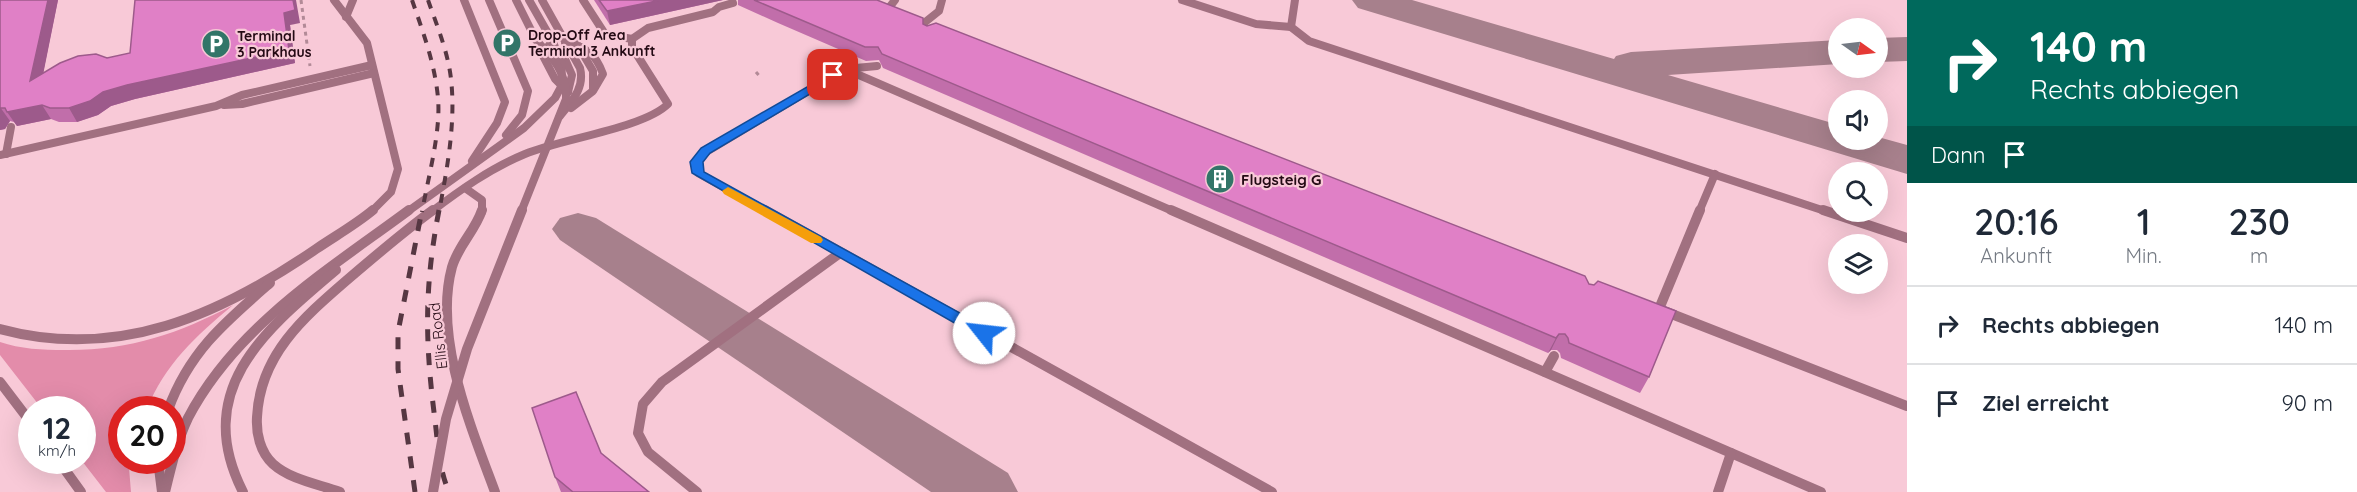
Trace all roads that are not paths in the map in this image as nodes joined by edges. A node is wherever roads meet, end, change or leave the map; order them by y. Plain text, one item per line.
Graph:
1 (334, 0) edge
2 (352, 0) edge
3 (464, 0) edge
4 (489, 0) edge
5 (516, 0) edge
6 (529, 0) edge
7 (542, 0) edge
8 (583, 0) edge
9 (895, 0) edge
10 (942, 0) edge
11 (1182, 0) edge
12 (1295, 0) edge
13 (733, 3) dead end
14 (346, 16) junction
15 (906, 16) edge
16 (915, 20) edge
17 (1291, 27) junction
18 (560, 33) junction
19 (633, 39) junction
20 (536, 40) junction
21 (553, 41) junction
22 (565, 42) junction
23 (545, 50) junction
24 (877, 66) edge
25 (373, 69) junction
26 (845, 69) junction
27 (573, 74) junction
28 (568, 92) junction
29 (580, 97) junction
30 (560, 116) junction
31 (11, 127) edge
32 (3, 154) edge
33 (467, 168) junction
34 (1715, 174) junction
35 (465, 188) junction
36 (391, 223) junction
37 (1907, 238) edge
38 (318, 248) junction
39 (840, 253) junction
40 (1649, 305) edge
41 (1659, 309) junction
42 (0, 328) edge
43 (1554, 356) edge
44 (1545, 372) junction
45 (0, 382) edge
46 (174, 396) edge
47 (18, 406) edge
48 (1907, 406) edge
49 (1731, 453) junction
50 (68, 474) edge
51 (160, 474) edge
52 (81, 492) edge
53 (163, 492) edge
54 (243, 492) edge
55 (340, 492) edge
56 (434, 492) edge
57 (495, 492) edge
58 (697, 492) edge
59 (1272, 492) edge
60 (1718, 492) edge
61 (1821, 492) edge

1 - 14 lane
2 - 14 lane
3 - 33 lane
4 - 33 lane
5 - 20 lane
6 - 33 lane
7 - 18 lane
8 - 19 lane
9 - 15 lane
10 - 16 lane
11 - 17 lane
12 - 17 lane
13 - 19 lane
14 - 25 lane
17 - 34 lane
18 - 21 lane, bridge
18 - 22 lane
19 - 35 lane
20 - 21 lane, bridge
20 - 23 lane, bridge
21 - 22 lane
21 - 23 lane, bridge
21 - 27 lane
22 - 29 lane
22 - 29 lane
23 - 28 lane, bridge
24 - 26 lane
25 - 32 lane
25 - 38 lane
26 - 39 lane
26 - 44 lane
27 - 28 lane
27 - 29 lane
28 - 30 lane, bridge
29 - 30 lane
30 - 56 lane, bridge
31 - 32 lane
33 - 36 lane
34 - 37 lane
34 - 41 lane
35 - 55 lane
35 - 57 lane, Ellis Road
36 - 53 lane
36 - 54 lane
38 - 42 lane
38 - 46 lane
39 - 58 lane
39 - 59 lane
40 - 41 lane
41 - 48 lane
43 - 44 lane
44 - 49 lane
45 - 47 lane
49 - 60 lane
49 - 61 lane
50 - 52 lane
51 - 53 lane

